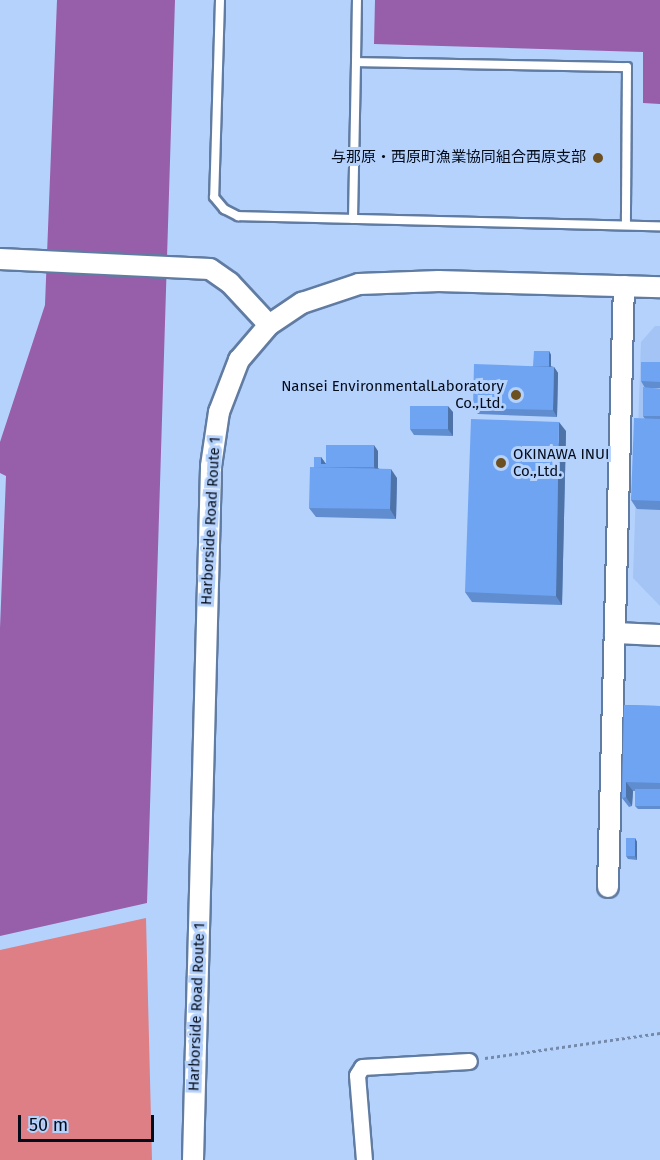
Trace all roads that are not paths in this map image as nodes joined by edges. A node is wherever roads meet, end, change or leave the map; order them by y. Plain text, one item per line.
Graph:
1 (220, 0) edge
2 (357, 0) edge
3 (356, 62) junction
4 (353, 219) junction
5 (626, 225) junction
6 (660, 226) edge
7 (0, 259) edge
8 (624, 286) junction
9 (660, 288) edge
10 (269, 325) junction
11 (615, 633) junction
12 (660, 634) edge
13 (608, 887) dead end
14 (469, 1060) road end
15 (193, 1160) edge
16 (364, 1160) edge

1 - 4 lane
2 - 3 lane
3 - 4 lane
3 - 5 lane
4 - 5 lane
5 - 6 lane
7 - 10 street
8 - 9 street, Harborside Road Route 1
8 - 10 street, Harborside Road Route 1
8 - 11 street
10 - 15 street, Harborside Road Route 1
11 - 12 street
11 - 13 street
14 - 16 street

